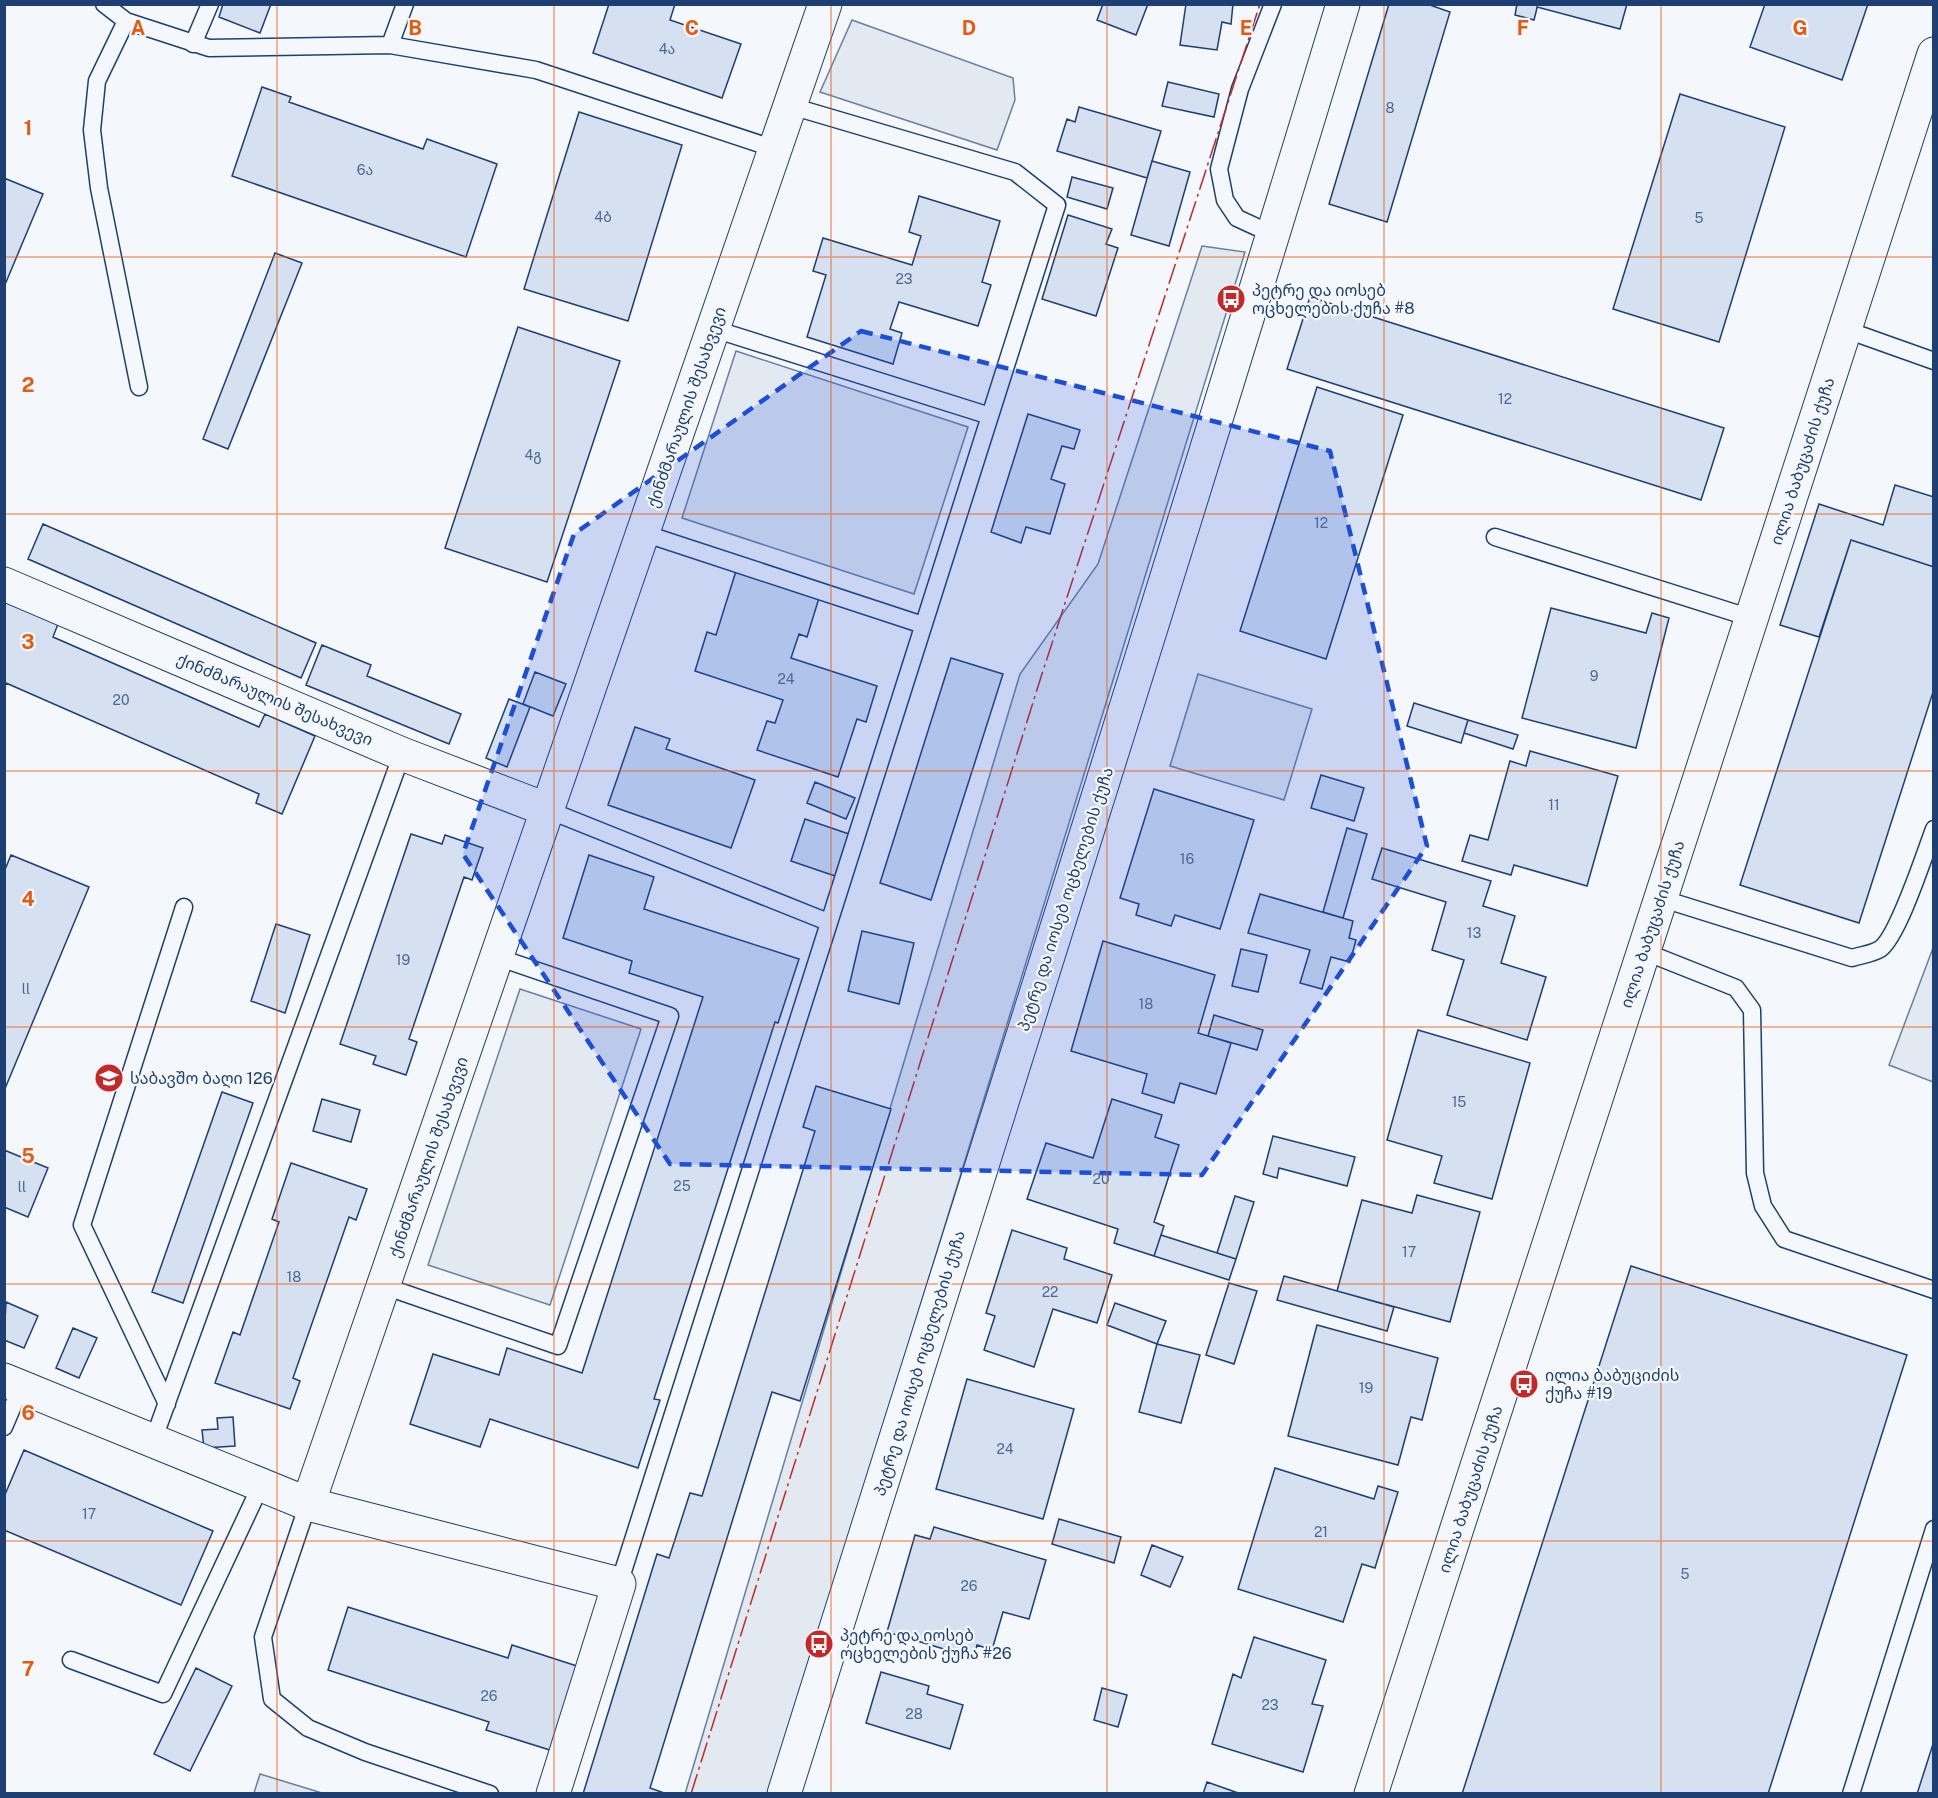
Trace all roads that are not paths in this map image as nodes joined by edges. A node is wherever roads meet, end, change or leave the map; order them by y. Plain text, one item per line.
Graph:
1 (104, 4) edge
2 (210, 4) edge
3 (405, 4) edge
4 (825, 4) edge
5 (1273, 4) edge
6 (1343, 4) edge
7 (126, 21) junction
8 (193, 44) junction
9 (390, 45) junction
10 (1934, 54) edge
11 (791, 106) junction
12 (775, 149) junction
13 (1274, 235) junction
14 (714, 329) junction
15 (1844, 329) junction
16 (1934, 361) edge
17 (139, 387) dead end
18 (990, 416) junction
19 (643, 533) junction
20 (1495, 537) dead end
21 (4, 584) edge
22 (1751, 618) junction
23 (923, 625) junction
24 (402, 754) junction
25 (548, 810) junction
26 (1934, 829) edge
27 (1660, 898) junction
28 (184, 908) dead end
29 (828, 922) junction
30 (1644, 951) junction
31 (497, 957) junction
32 (384, 1286) junction
33 (1934, 1290) edge
34 (13, 1384) edge
35 (166, 1404) junction
36 (4, 1427) edge
37 (153, 1440) junction
38 (261, 1485) junction
39 (308, 1504) junction
40 (1934, 1529) edge
41 (619, 1584) junction
42 (71, 1660) dead end
43 (490, 1794) edge
44 (553, 1794) edge
45 (784, 1794) edge
46 (1371, 1794) edge
47 (1851, 1794) edge

1 - 7 lane
2 - 8 lane
3 - 9 lane
4 - 11 street, ქინძმარაულის შესახვევი
5 - 13 lane
6 - 13 street, პეტრე და იოსებ ოცხელების ქუჩა
7 - 8 lane
7 - 17 lane
8 - 9 lane
9 - 12 lane
10 - 15 street, ილია ბაბუცაძის ქუჩა
11 - 12 street, ქინძმარაულის შესახვევი
11 - 18 lane
12 - 14 street, ქინძმარაულის შესახვევი
13 - 45 street, პეტრე და იოსებ ოცხელების ქუჩა
14 - 18 lane
14 - 19 street, ქინძმარაულის შესახვევი
15 - 16 lane
15 - 22 street, ილია ბაბუცაძის ქუჩა
18 - 23 lane
19 - 23 lane
19 - 25 street, ქინძმარაულის შესახვევი
20 - 22 lane
21 - 24 street, ქინძმარაულის შესახვევი
22 - 27 street, ილია ბაბუცაძის ქუჩა
23 - 29 lane
24 - 25 street, ქინძმარაულის შესახვევი
24 - 35 lane
25 - 29 lane
25 - 31 street, ქინძმარაულის შესახვევი
26 - 27 lane
27 - 30 street, ილია ბაბუცაძის ქუჩა
28 - 35 lane
29 - 41 lane
30 - 33 lane
30 - 46 street, ილია ბაბუცაძის ქუჩა
31 - 32 street, ქინძმარაულის შესახვევი
31 - 32 lane
32 - 39 street, ქინძმარაულის შესახვევი
34 - 36 lane
34 - 37 street
35 - 37 lane
37 - 38 street
38 - 39 street
38 - 42 lane
39 - 41 street
39 - 43 lane
40 - 47 lane
41 - 44 street

